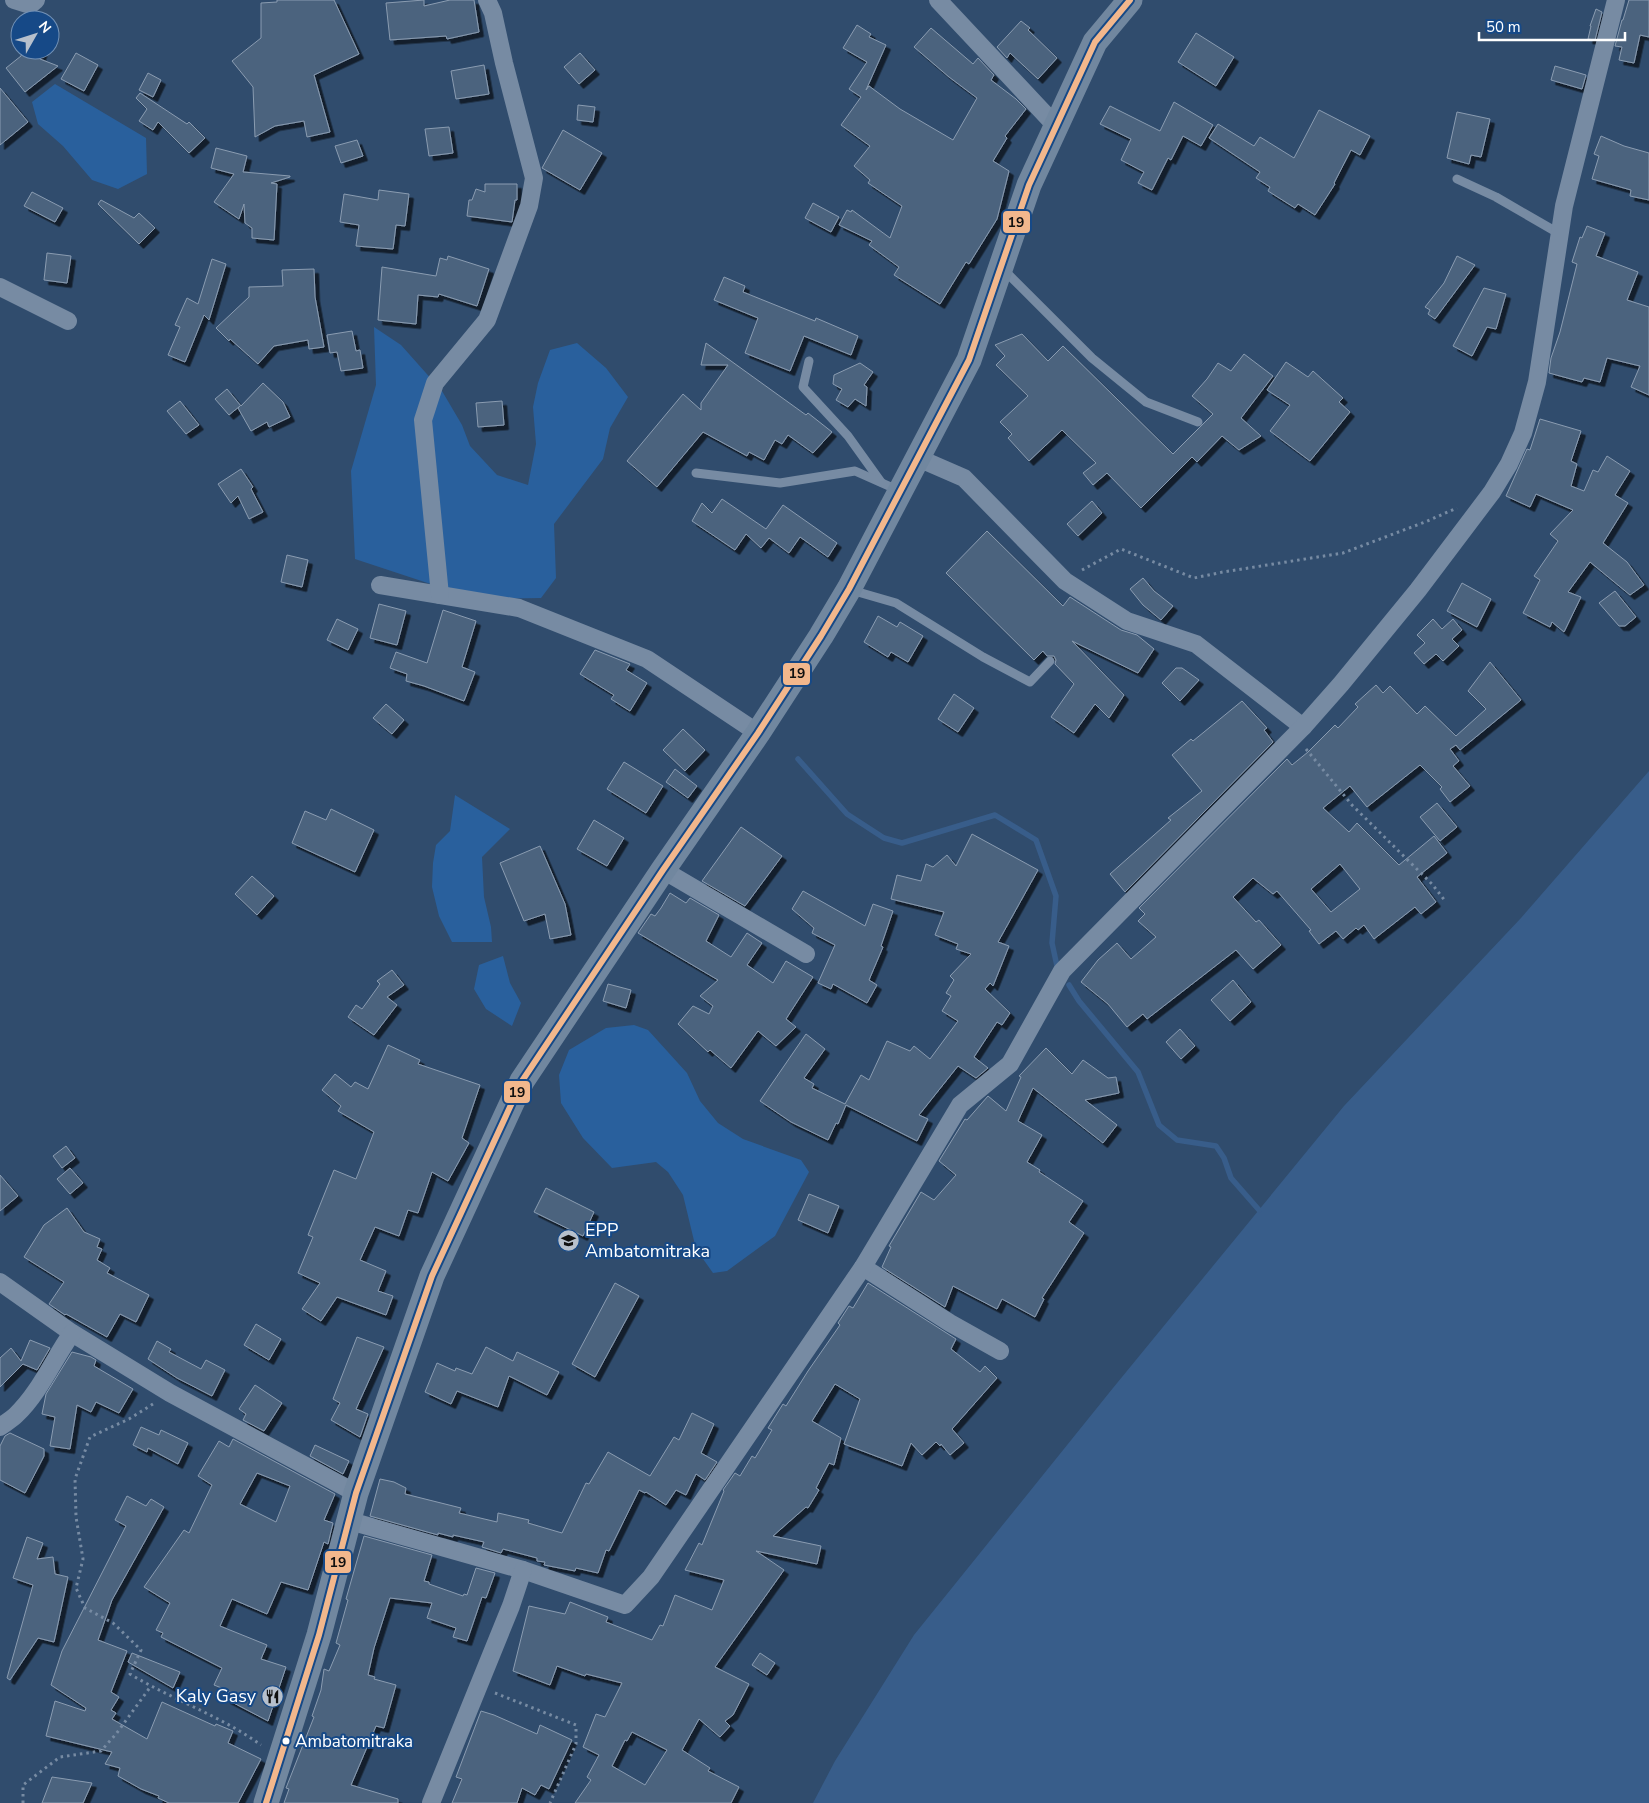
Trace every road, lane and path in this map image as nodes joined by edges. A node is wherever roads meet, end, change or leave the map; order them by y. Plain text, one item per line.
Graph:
1 (14, 0) edge
2 (36, 0) edge
3 (487, 0) edge
4 (938, 0) edge
5 (1130, 0) edge
6 (1616, 0) edge
7 (1056, 126) junction
8 (1457, 179) dead end
9 (1560, 234) junction
10 (1001, 267) junction
11 (0, 287) edge
12 (68, 321) dead end
13 (809, 361) dead end
14 (1198, 422) dead end
15 (918, 458) junction
16 (696, 473) dead end
17 (891, 487) junction
18 (1458, 507) dead end
19 (1065, 581) junction
20 (380, 584) dead end
21 (848, 589) junction
22 (440, 595) junction
23 (1050, 661) dead end
24 (1299, 731) junction
25 (758, 733) junction
26 (663, 870) junction
27 (1446, 902) dead end
28 (806, 954) dead end
29 (863, 1267) junction
30 (0, 1282) edge
31 (72, 1333) junction
32 (1000, 1351) dead end
33 (170, 1393) junction
34 (0, 1427) edge
35 (356, 1493) junction
36 (350, 1521) junction
37 (523, 1570) junction
38 (150, 1686) junction
39 (478, 1686) junction
40 (280, 1759) junction
41 (22, 1803) edge
42 (266, 1803) edge
43 (432, 1803) edge
44 (550, 1803) edge

1 - 2 street
3 - 22 street
4 - 7 street
5 - 7 main road
6 - 9 street
7 - 10 main road
8 - 9 lane
9 - 24 street
10 - 14 lane
10 - 15 main road
11 - 12 street
13 - 17 lane
15 - 17 main road
15 - 19 street
16 - 17 lane
17 - 21 main road
18 - 19 path
19 - 24 street
20 - 22 street
21 - 23 lane
21 - 25 main road
22 - 25 street
24 - 27 path
24 - 29 street
25 - 26 main road
26 - 28 street
26 - 35 main road
29 - 32 street
29 - 37 street
30 - 31 street
31 - 33 street
31 - 34 street
33 - 35 street
33 - 38 path
35 - 36 main road
36 - 37 street
36 - 40 main road
37 - 39 street
38 - 40 path
38 - 41 path
39 - 43 street
39 - 44 path
40 - 42 main road

